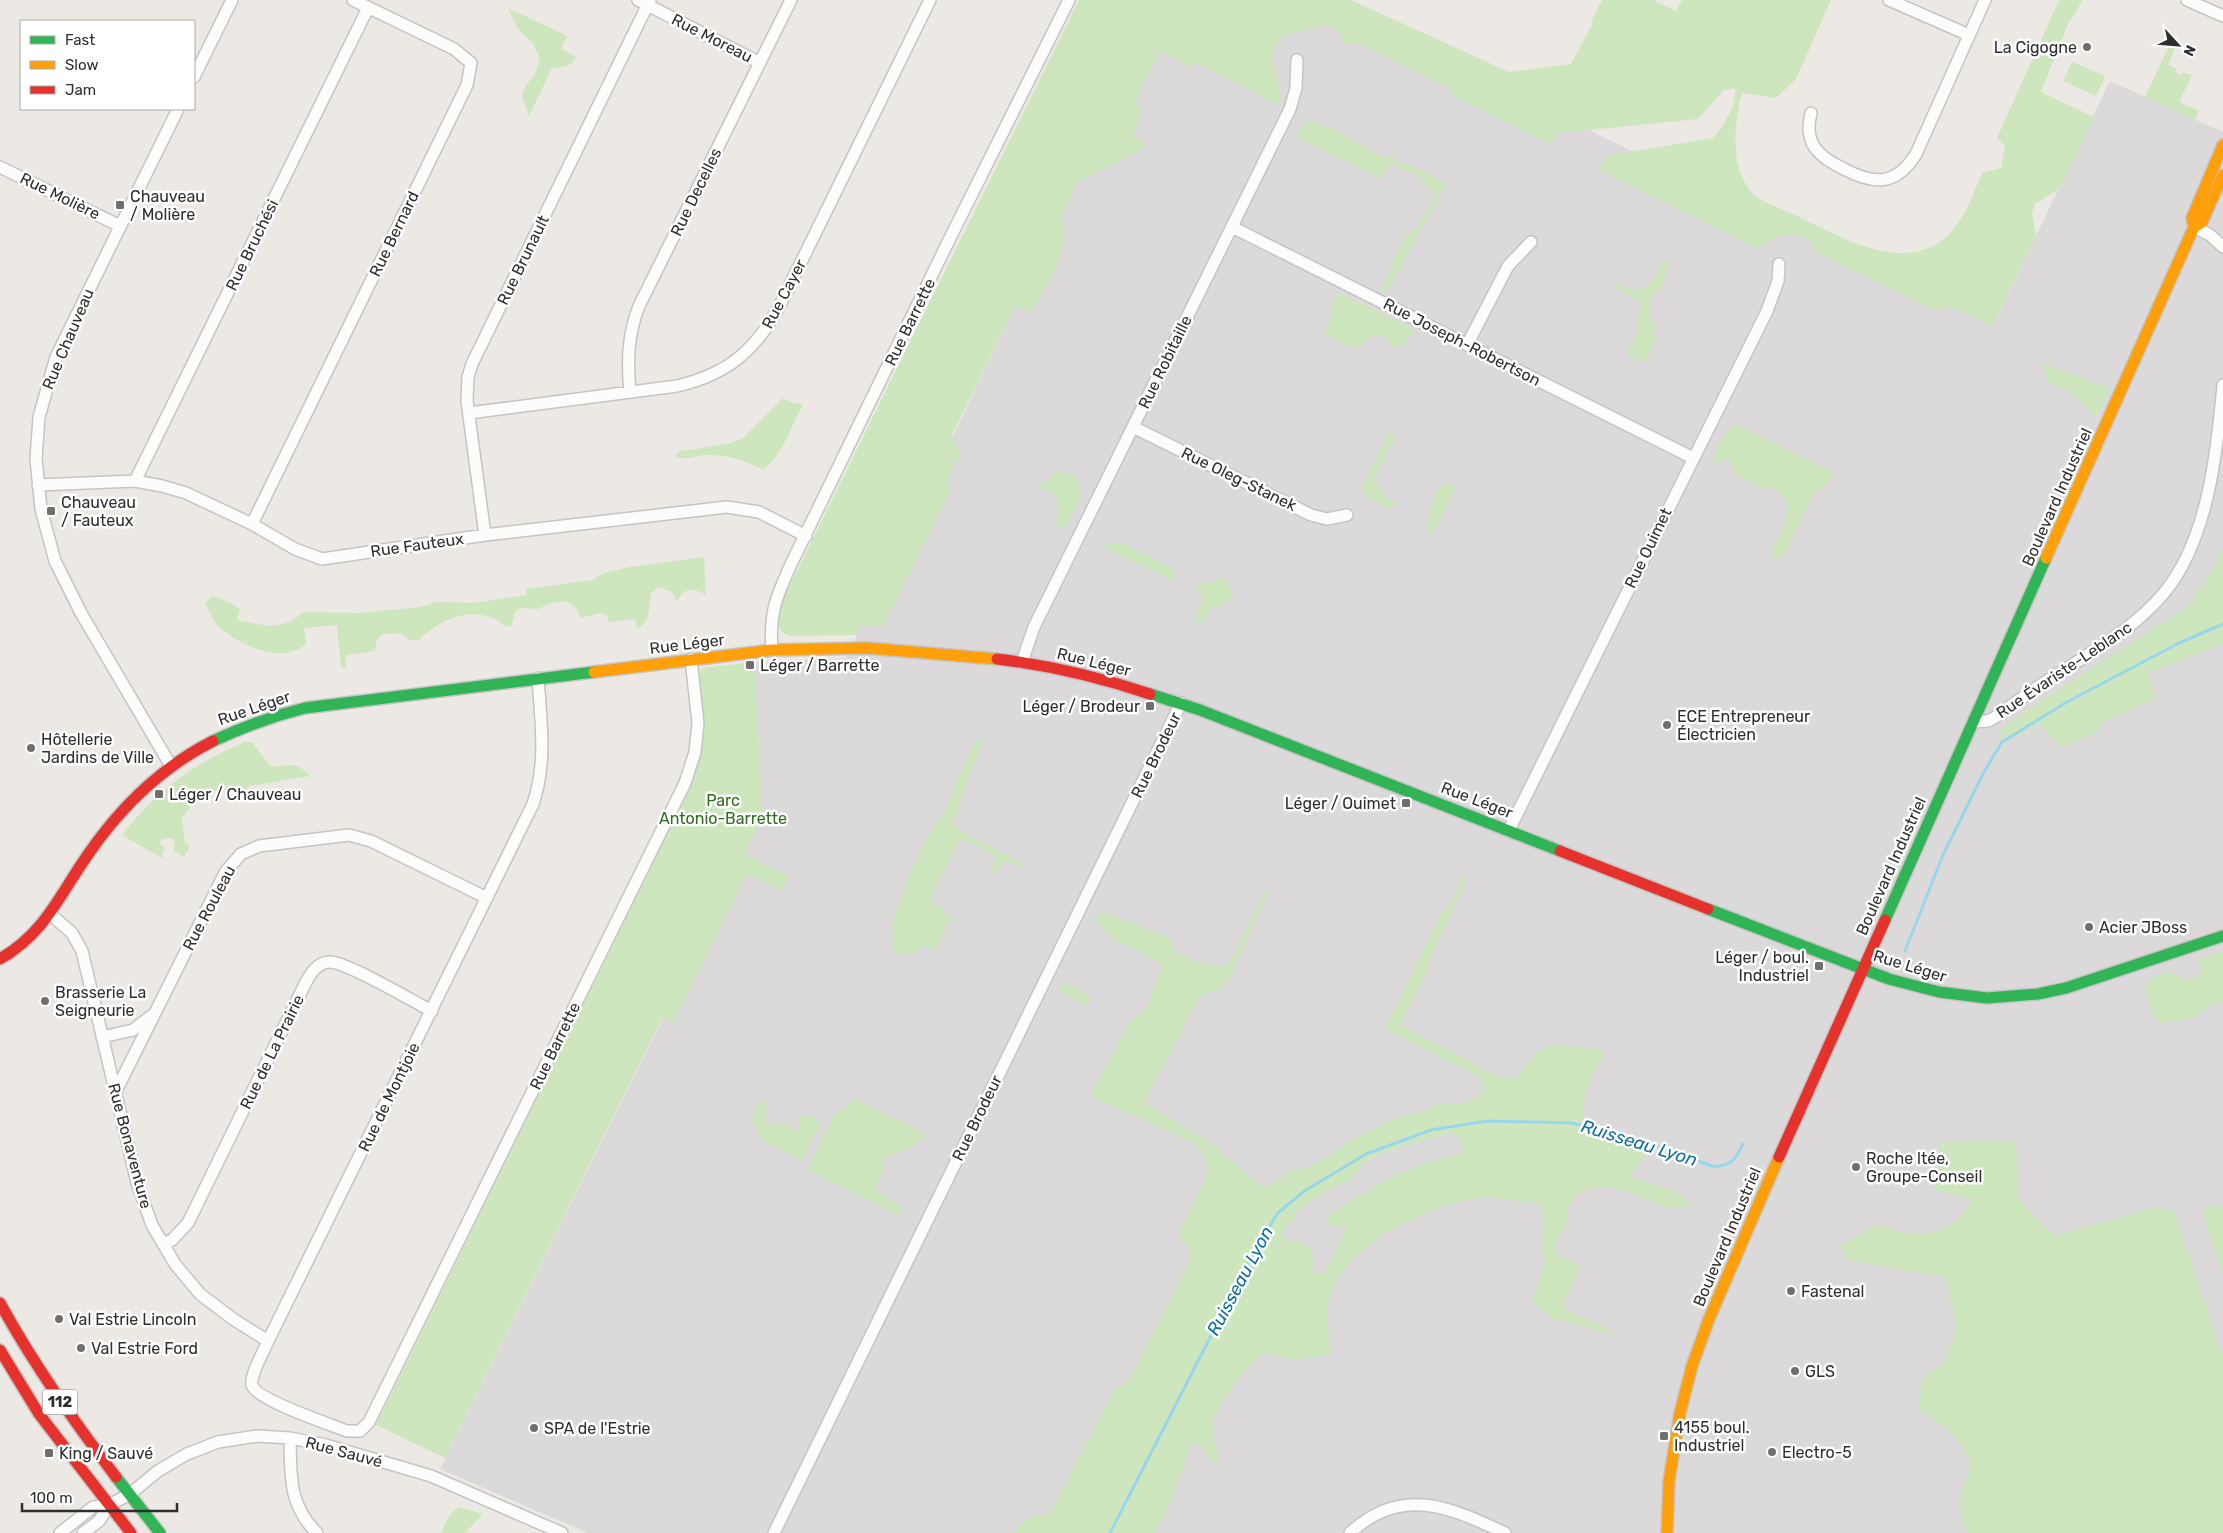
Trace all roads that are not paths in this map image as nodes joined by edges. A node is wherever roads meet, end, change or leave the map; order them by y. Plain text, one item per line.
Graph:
1 (232, 0) edge
2 (353, 0) edge
3 (791, 0) edge
4 (930, 0) edge
5 (1069, 0) edge
6 (1889, 0) edge
7 (1985, 0) edge
8 (2187, 0) edge
9 (645, 2) edge
10 (368, 8) junction
11 (2223, 16) edge
12 (1969, 35) junction
13 (1297, 60) dead end
14 (760, 63) junction
15 (195, 75) edge
16 (178, 110) edge
17 (1811, 113) dead end
18 (2223, 145) edge
19 (0, 167) edge
20 (2223, 175) edge
21 (120, 226) junction
22 (1232, 226) junction
23 (2194, 227) junction
24 (1532, 242) dead end
25 (2223, 247) edge
26 (1779, 264) dead end
27 (1467, 345) junction
28 (2223, 385) edge
29 (630, 392) junction
30 (469, 413) junction
31 (1133, 427) junction
32 (1693, 458) junction
33 (135, 481) junction
34 (38, 485) junction
35 (1347, 515) dead end
36 (252, 524) junction
37 (485, 535) junction
38 (806, 536) junction
39 (772, 650) junction
40 (691, 659) junction
41 (1022, 662) junction
42 (538, 678) junction
43 (1181, 703) junction
44 (1974, 722) junction
45 (171, 766) junction
46 (1509, 830) junction
47 (488, 898) junction
48 (50, 914) junction
49 (2223, 936) edge
50 (0, 960) edge
51 (1862, 969) junction
52 (432, 1011) junction
53 (156, 1012) junction
54 (102, 1037) junction
55 (115, 1093) junction
56 (163, 1244) junction
57 (0, 1303) edge
58 (268, 1342) junction
59 (0, 1350) edge
60 (369, 1422) joint
61 (290, 1438) junction
62 (130, 1494) junction
63 (109, 1505) junction
64 (60, 1533) edge
65 (83, 1533) edge
66 (131, 1533) edge
67 (160, 1533) edge
68 (317, 1533) edge
69 (562, 1533) edge
70 (774, 1533) edge
71 (1350, 1533) edge
72 (1505, 1533) edge
73 (1667, 1533) edge

1 - 15 street
2 - 10 street, Rue Bernard
3 - 14 street, Rue Decelles
4 - 29 street, Rue Cayer
5 - 38 street, Rue Barrette
6 - 12 street
7 - 12 street
8 - 11 street
9 - 14 street, Rue Moreau
9 - 30 street, Rue Brunault
10 - 33 street, Rue Bruchési
10 - 36 street, Rue Bernard
12 - 17 street
13 - 22 street, Rue Robitaille
14 - 29 street, Rue Decelles
16 - 21 street, Rue Chauveau
18 - 23 street, Boulevard Industriel
19 - 21 street, Rue Molière
20 - 23 street, Boulevard Industriel
21 - 34 street, Rue Chauveau
22 - 27 street, Rue Joseph-Robertson
22 - 31 street, Rue Robitaille
23 - 25 street
23 - 44 street, Boulevard Industriel
24 - 27 street
26 - 32 street, Rue Ouimet
27 - 32 street, Rue Joseph-Robertson
28 - 44 street, Rue Évariste-Leblanc
29 - 30 street, Rue Cayer
30 - 37 street, Rue Brunault
31 - 35 street, Rue Oleg-Stanek
31 - 41 street, Rue Robitaille
32 - 46 street, Rue Ouimet
33 - 34 street, Rue Fauteux
33 - 36 street, Rue Fauteux
34 - 45 street, Rue Chauveau
36 - 37 street, Rue Fauteux
37 - 38 street, Rue Fauteux
38 - 39 street, Rue Barrette
39 - 40 street, Rue Léger
39 - 41 street, Rue Léger
40 - 42 street, Rue Léger
40 - 60 street, Rue Barrette
41 - 43 street, Rue Léger
42 - 45 street, Rue Léger
42 - 47 street, Rue de Montjoie
43 - 46 street, Rue Léger
43 - 70 street, Rue Brodeur
44 - 51 street, Boulevard Industriel
45 - 48 street, Rue Léger
46 - 51 street, Rue Léger
47 - 52 street, Rue de Montjoie
47 - 53 street, Rue Rouleau
48 - 50 street, Rue Léger
48 - 54 street, Rue Bonaventure
49 - 51 street, Rue Léger
51 - 73 street, Boulevard Industriel
52 - 56 street, Rue de La Prairie
52 - 58 street, Rue de Montjoie
53 - 54 street, Rue Rouleau
53 - 55 street, Rue Rouleau
54 - 55 street, Rue Bonaventure
55 - 56 street, Rue Bonaventure
56 - 58 street, Rue Bonaventure
57 - 62 street, 112
58 - 60 street, Rue de Montjoie
59 - 63 street, 112
61 - 62 street, Rue Sauvé
61 - 68 street
61 - 69 street, Rue Sauvé
62 - 63 street, Rue Sauvé
62 - 67 street, 112
63 - 64 street, Rue Sauvé
63 - 65 street
63 - 66 street, 112
71 - 72 street

